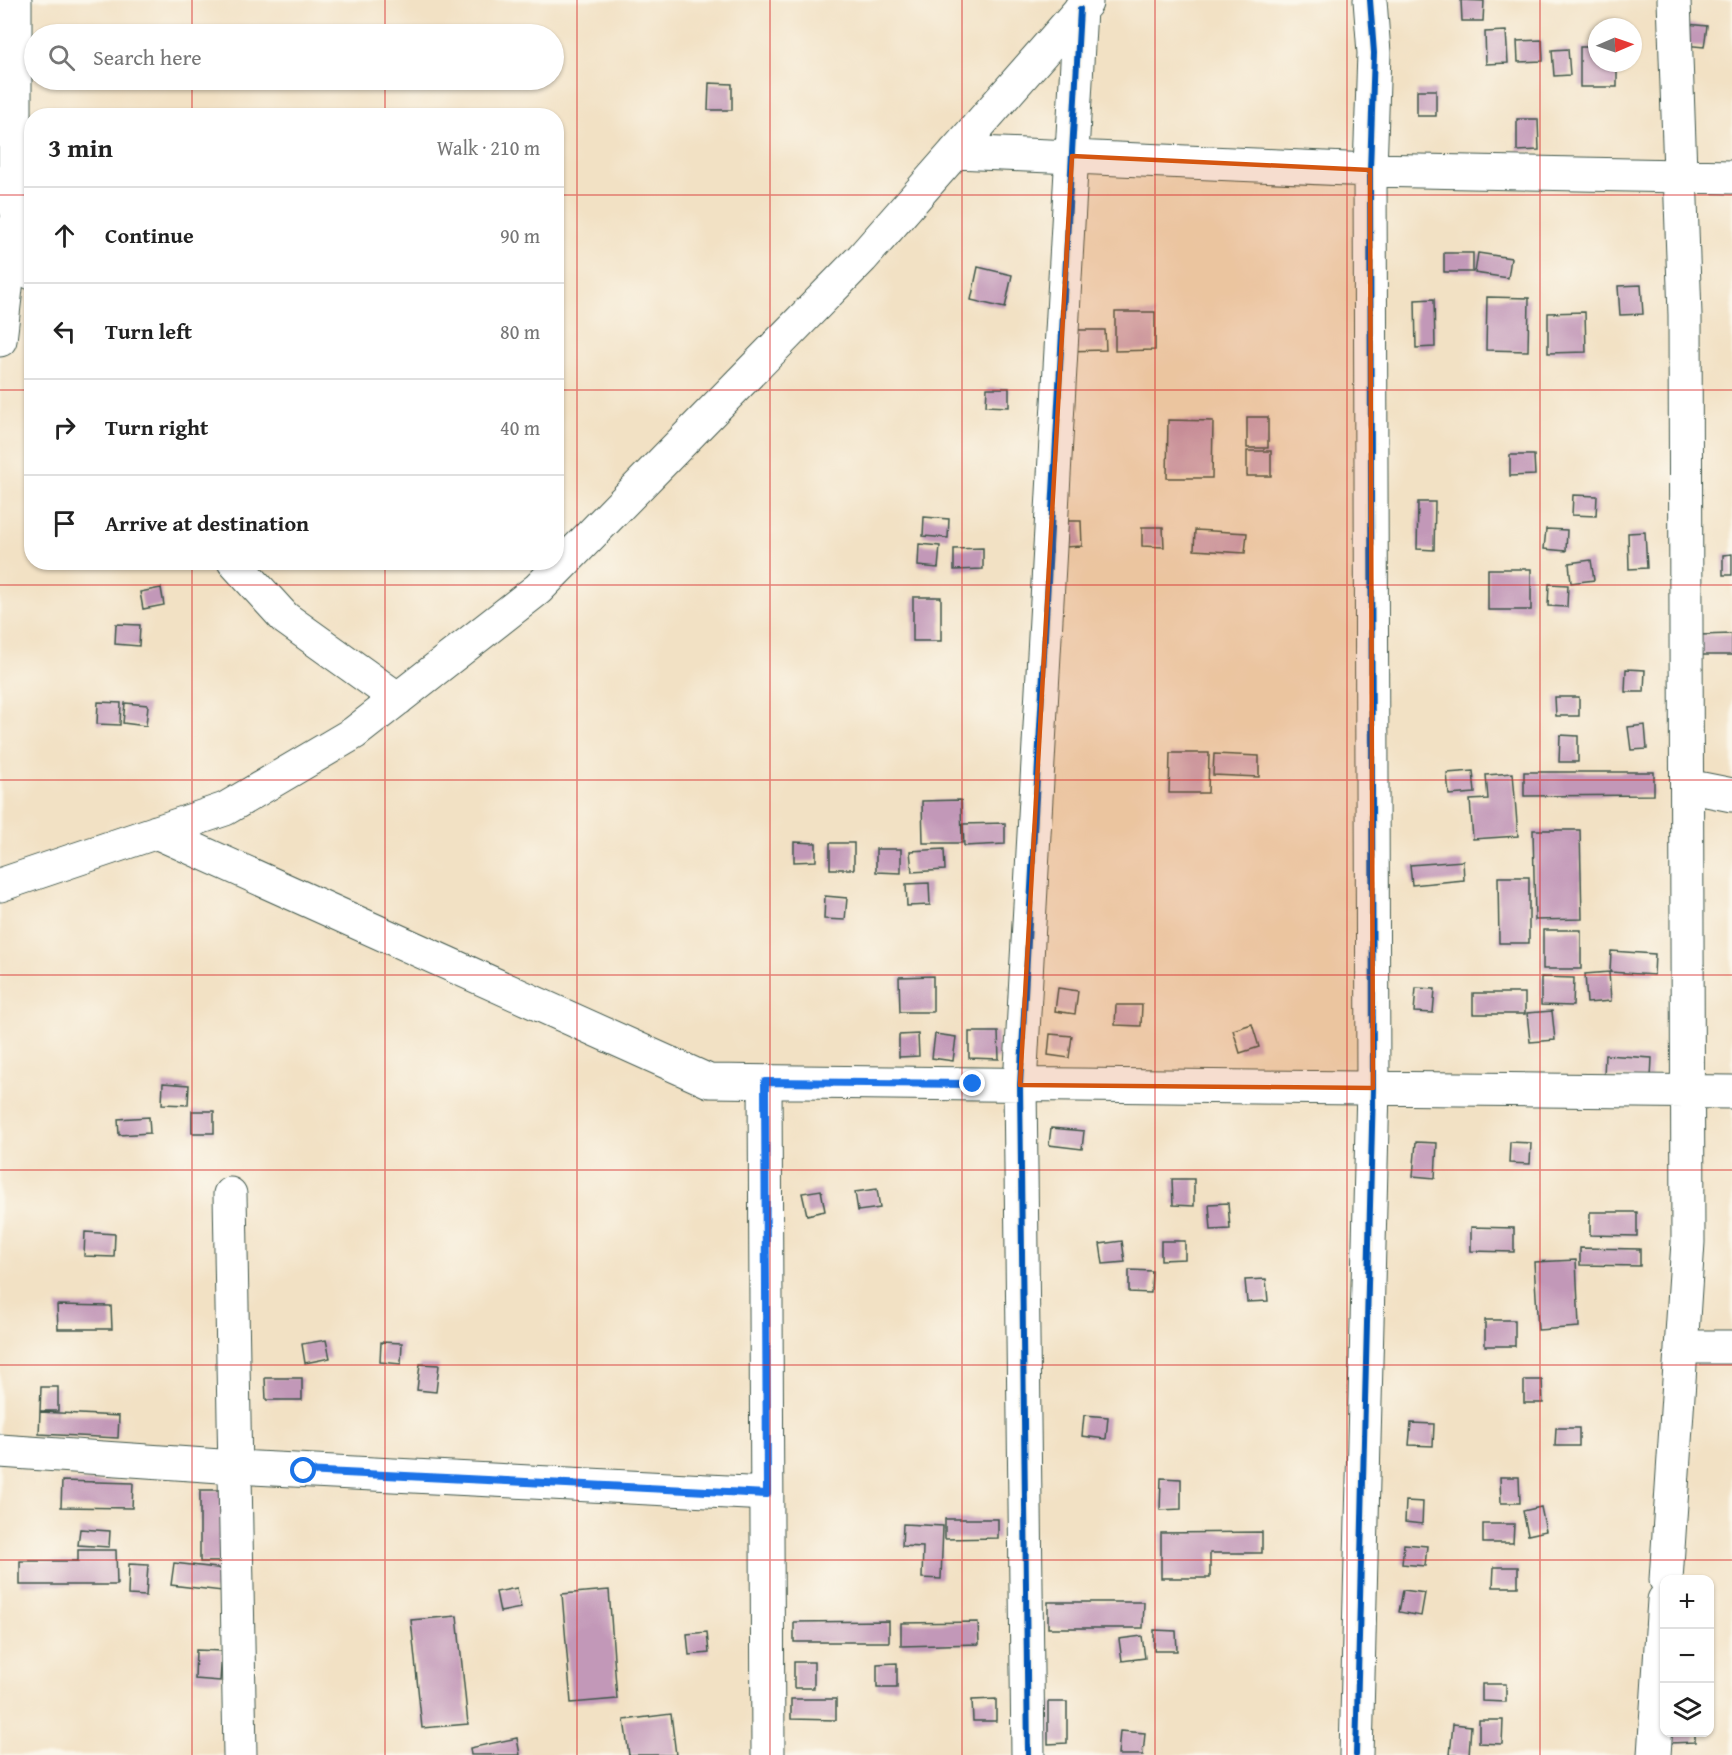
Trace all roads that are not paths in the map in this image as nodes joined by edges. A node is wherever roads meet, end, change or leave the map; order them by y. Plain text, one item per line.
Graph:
1 (15, 0) edge
2 (1370, 0) edge
3 (1674, 0) edge
4 (1084, 5) edge
5 (955, 152) junction
6 (1072, 156) junction
7 (1370, 170) junction
8 (1682, 177) junction
9 (1732, 177) edge
10 (15, 205) junction
11 (24, 241) edge
12 (0, 340) edge
13 (564, 562) edge
14 (241, 570) edge
15 (557, 570) edge
16 (398, 699) junction
17 (1687, 786) junction
18 (1732, 795) edge
19 (156, 832) junction
20 (1, 877) edge
21 (765, 1082) junction
22 (1020, 1085) junction
23 (1373, 1088) junction
24 (1687, 1092) junction
25 (1732, 1092) edge
26 (230, 1194) dead end
27 (1681, 1347) junction
28 (1732, 1347) edge
29 (0, 1451) edge
30 (235, 1467) junction
31 (767, 1494) junction
32 (1666, 1575) edge
33 (1663, 1629) edge
34 (240, 1755) edge
35 (768, 1755) edge
36 (1028, 1755) edge
37 (1356, 1755) edge
38 (1654, 1755) edge

1 - 10 street
2 - 7 street
3 - 8 street
4 - 5 street
4 - 6 street
5 - 6 street
5 - 13 street
6 - 7 street
6 - 22 street
7 - 8 street
7 - 23 street
8 - 9 street
8 - 17 street
10 - 11 street
10 - 12 street
14 - 16 street
15 - 16 street
16 - 19 street
17 - 18 street
17 - 24 street
19 - 20 street
19 - 21 street
21 - 22 street
21 - 31 street
22 - 23 street
22 - 36 street
23 - 24 street
23 - 37 street
24 - 25 street
24 - 27 street
26 - 30 street
27 - 28 street
27 - 32 street
29 - 30 street
30 - 31 street
30 - 34 street
31 - 35 street
33 - 38 street

